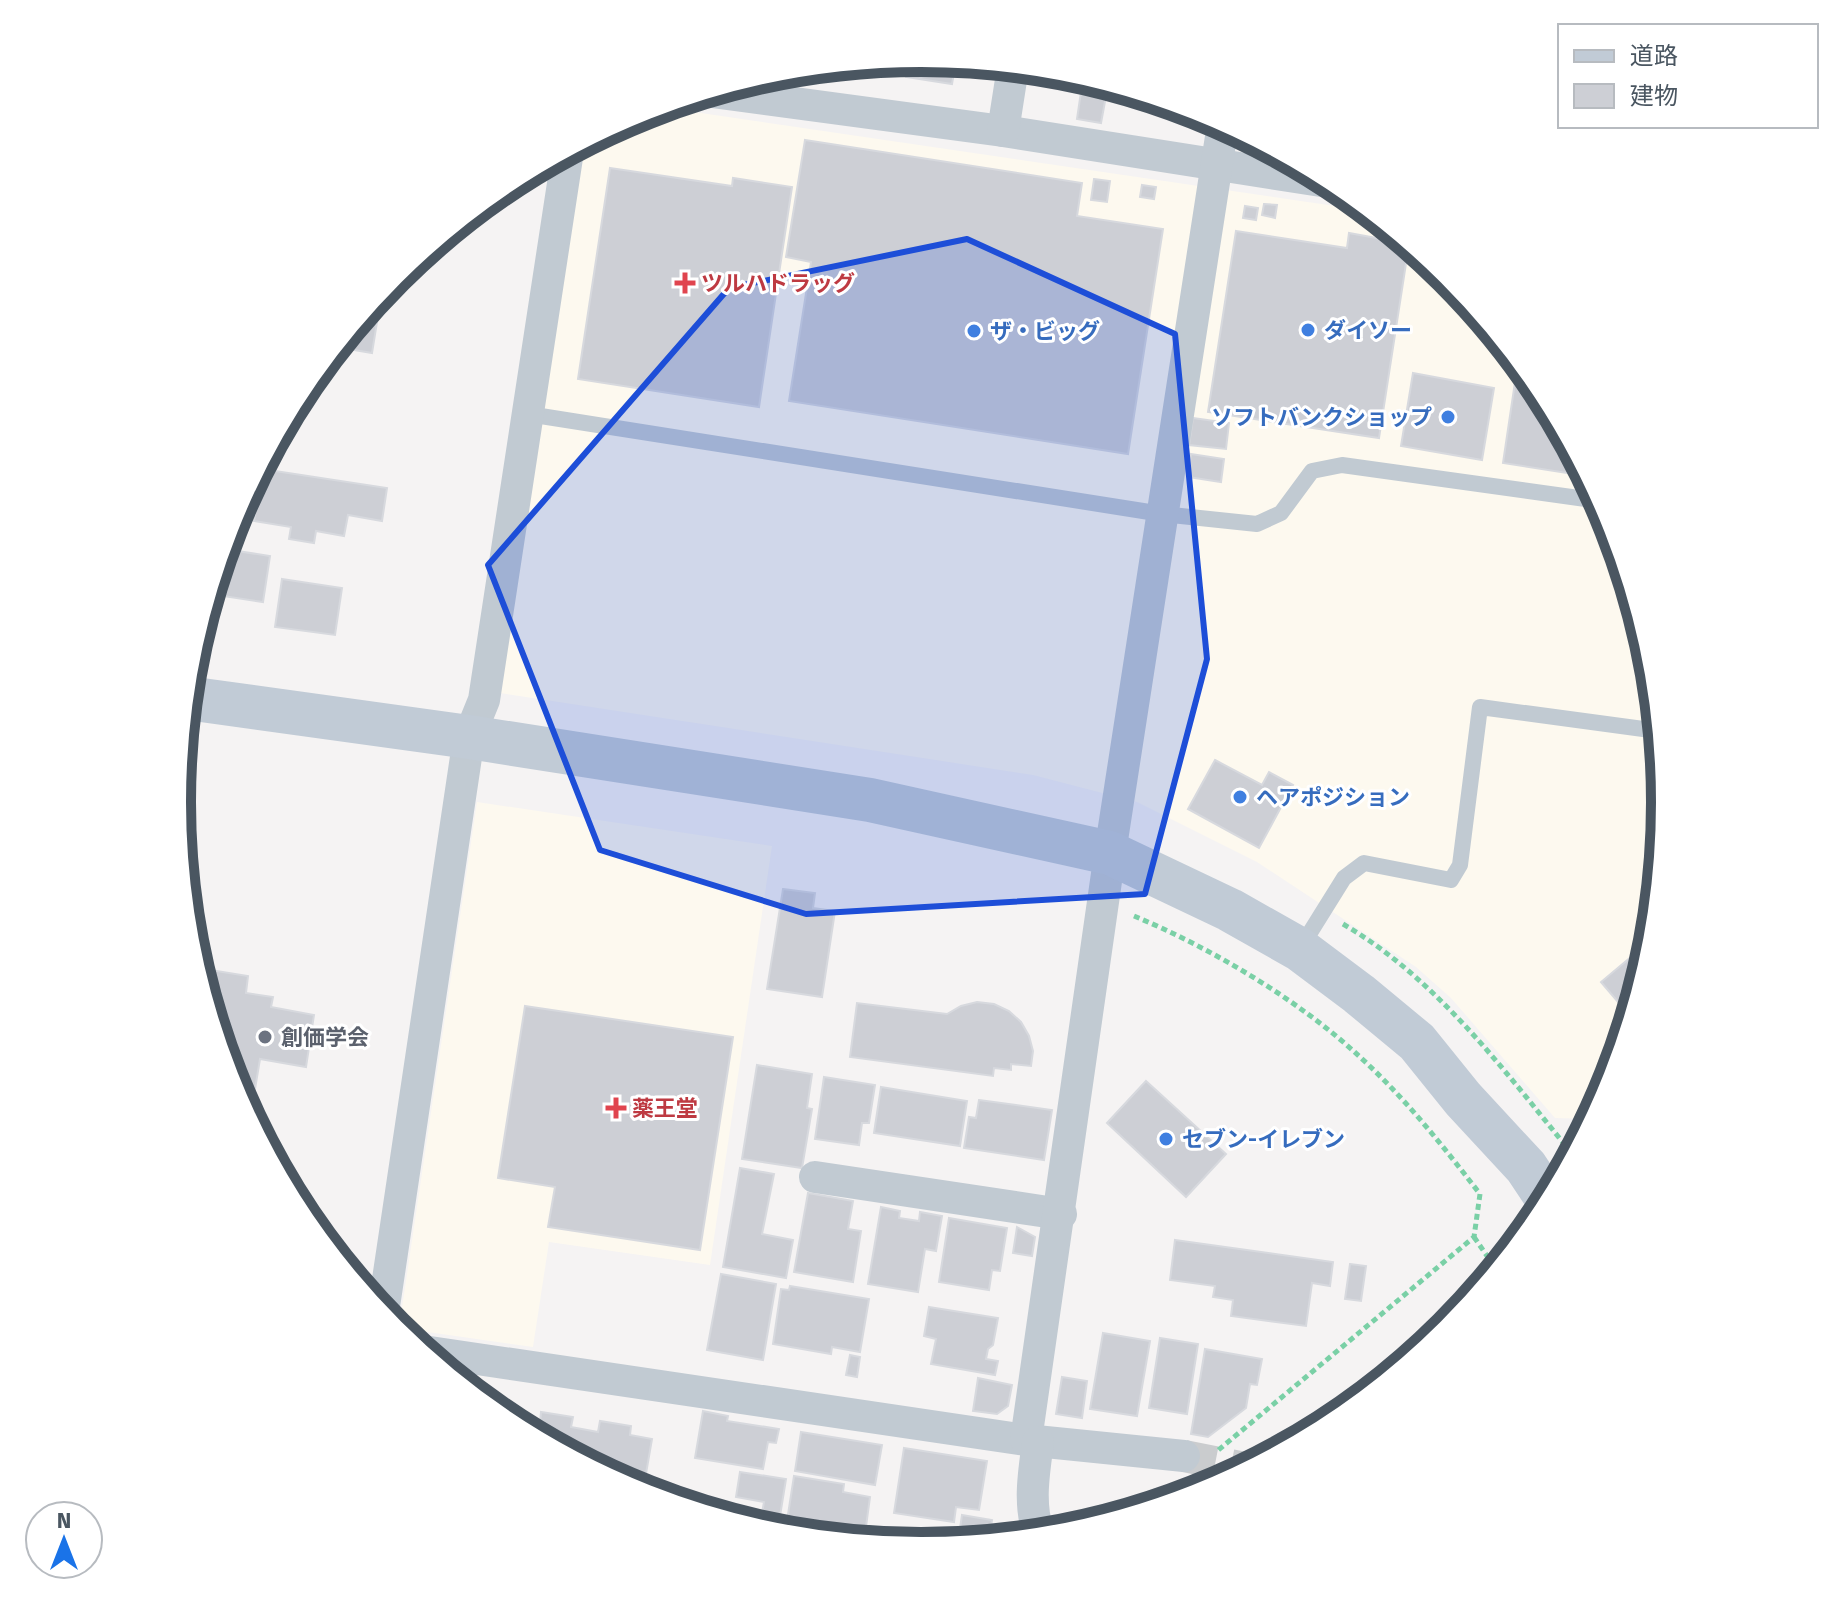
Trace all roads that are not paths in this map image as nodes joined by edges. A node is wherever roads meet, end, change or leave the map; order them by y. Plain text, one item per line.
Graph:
1 (1011, 78) edge
2 (738, 96) edge
3 (1003, 131) junction
4 (1221, 137) edge
5 (566, 165) edge
6 (1216, 165) junction
7 (1298, 178) edge
8 (528, 414) junction
9 (1585, 499) edge
10 (1162, 514) junction
11 (198, 700) edge
12 (1647, 730) edge
13 (469, 737) junction
14 (1110, 853) junction
15 (1299, 949) junction
16 (815, 1177) dead end
17 (1540, 1188) edge
18 (1061, 1214) junction
19 (385, 1297) edge
20 (444, 1354) edge
21 (1032, 1441) junction
22 (1190, 1466) tunnel mouth
23 (1036, 1523) edge

1 - 3 street
2 - 3 street
3 - 6 street
4 - 6 street
5 - 8 street
6 - 7 street
6 - 10 street
8 - 10 lane
8 - 13 street
9 - 10 lane
10 - 14 street
11 - 13 street
12 - 15 lane
13 - 14 street
13 - 19 street
14 - 15 street
14 - 18 street
15 - 17 street
16 - 18 street
18 - 21 street
20 - 21 street
21 - 22 street
21 - 23 street

